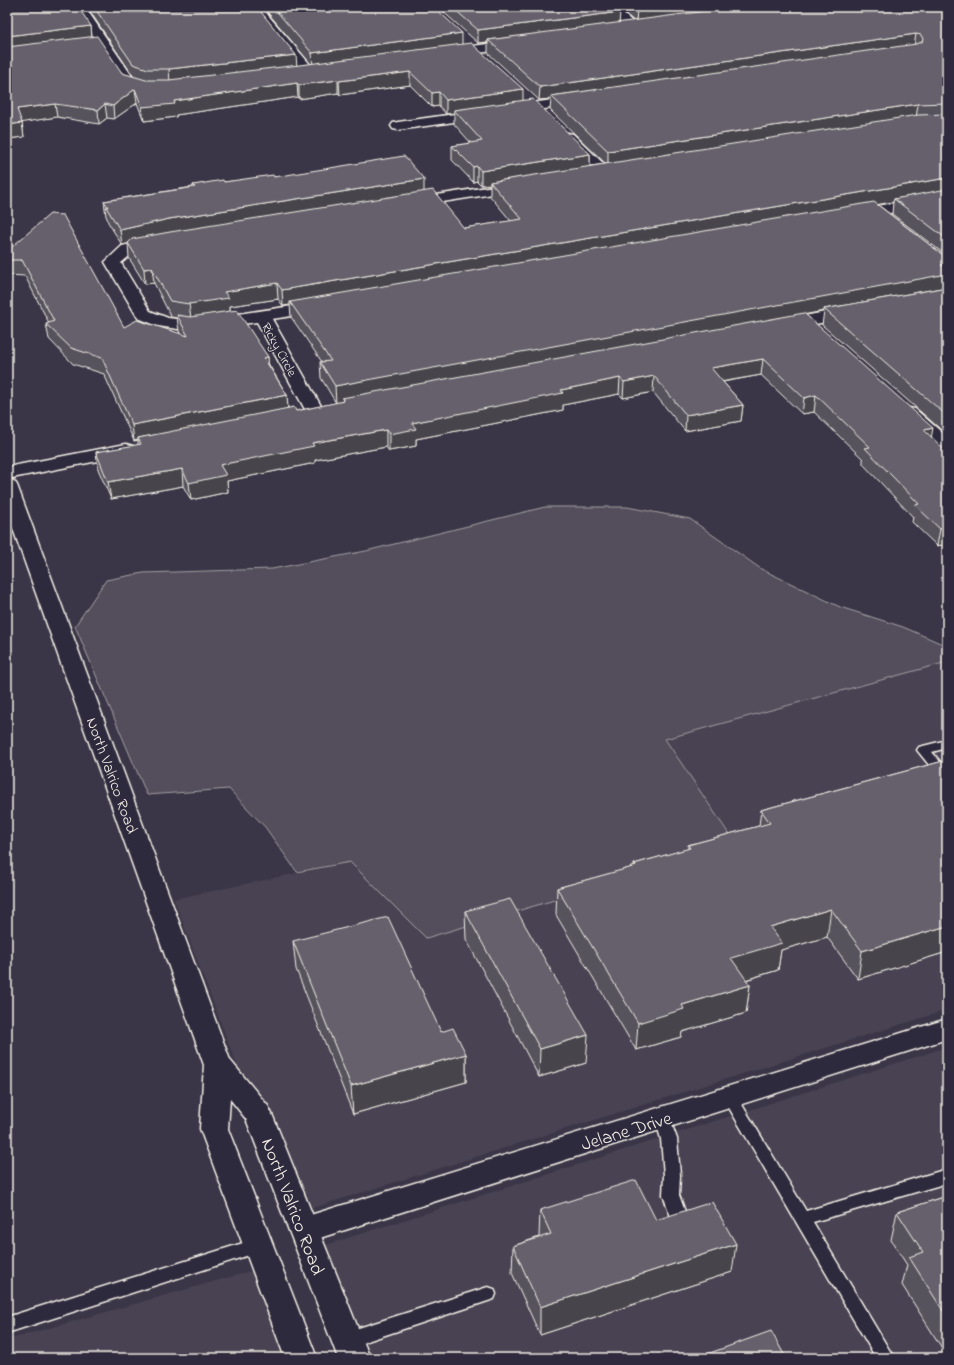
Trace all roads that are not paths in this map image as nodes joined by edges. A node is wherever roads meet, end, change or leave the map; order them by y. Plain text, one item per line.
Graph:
1 (80, 7) edge
2 (255, 7) edge
3 (607, 7) edge
4 (650, 26) edge
5 (634, 28) junction
6 (619, 30) edge
7 (463, 39) edge
8 (527, 42) edge
9 (103, 44) junction
10 (88, 45) edge
11 (474, 50) junction
12 (435, 55) edge
13 (485, 60) edge
14 (325, 69) edge
15 (309, 72) junction
16 (294, 73) edge
17 (163, 88) edge
18 (524, 96) edge
19 (591, 98) edge
20 (536, 106) junction
21 (546, 116) edge
22 (398, 126) dead end
23 (557, 126) edge
24 (620, 170) edge
25 (605, 173) junction
26 (589, 175) edge
27 (534, 184) edge
28 (947, 198) edge
29 (400, 205) edge
30 (876, 211) junction
31 (836, 218) edge
32 (894, 225) edge
33 (171, 240) edge
34 (332, 304) edge
35 (869, 309) edge
36 (262, 316) junction
37 (806, 321) junction
38 (767, 328) edge
39 (824, 336) edge
40 (894, 400) edge
41 (316, 413) edge
42 (144, 446) edge
43 (947, 447) edge
44 (7, 472) edge
45 (7, 485) edge
46 (947, 744) edge
47 (947, 778) edge
48 (947, 1029) edge
49 (218, 1065) junction
50 (730, 1097) junction
51 (663, 1118) junction
52 (947, 1176) edge
53 (802, 1219) junction
54 (684, 1229) edge
55 (304, 1230) junction
56 (259, 1245) junction
57 (488, 1294) dead end
58 (7, 1325) edge
59 (350, 1349) edge
60 (300, 1358) edge
61 (884, 1358) edge

1 - 9 street
2 - 15 street
3 - 5 street
4 - 5 street
5 - 6 street
7 - 11 street
8 - 11 street
9 - 10 street
9 - 17 street
11 - 12 street
11 - 13 street
14 - 15 street
15 - 16 street
18 - 20 street
19 - 20 street
20 - 21 street
20 - 22 street
23 - 25 street
24 - 25 street
25 - 26 street
27 - 29 street
28 - 30 street
30 - 31 street
30 - 32 street
33 - 36 street, Ricky Circle
34 - 36 street
35 - 37 street
36 - 41 street, Ricky Circle
37 - 38 street
37 - 39 street
40 - 43 street
42 - 44 street
45 - 49 street, North Valrico Road
46 - 47 lane
48 - 50 street, Jelane Drive
49 - 55 street, North Valrico Road
49 - 56 street, North Valrico Road
50 - 51 street, Jelane Drive
50 - 53 lane
51 - 54 lane
51 - 55 street, Jelane Drive
52 - 53 lane
53 - 61 lane
55 - 59 street, North Valrico Road
56 - 58 lane
56 - 60 street, North Valrico Road
57 - 59 lane

